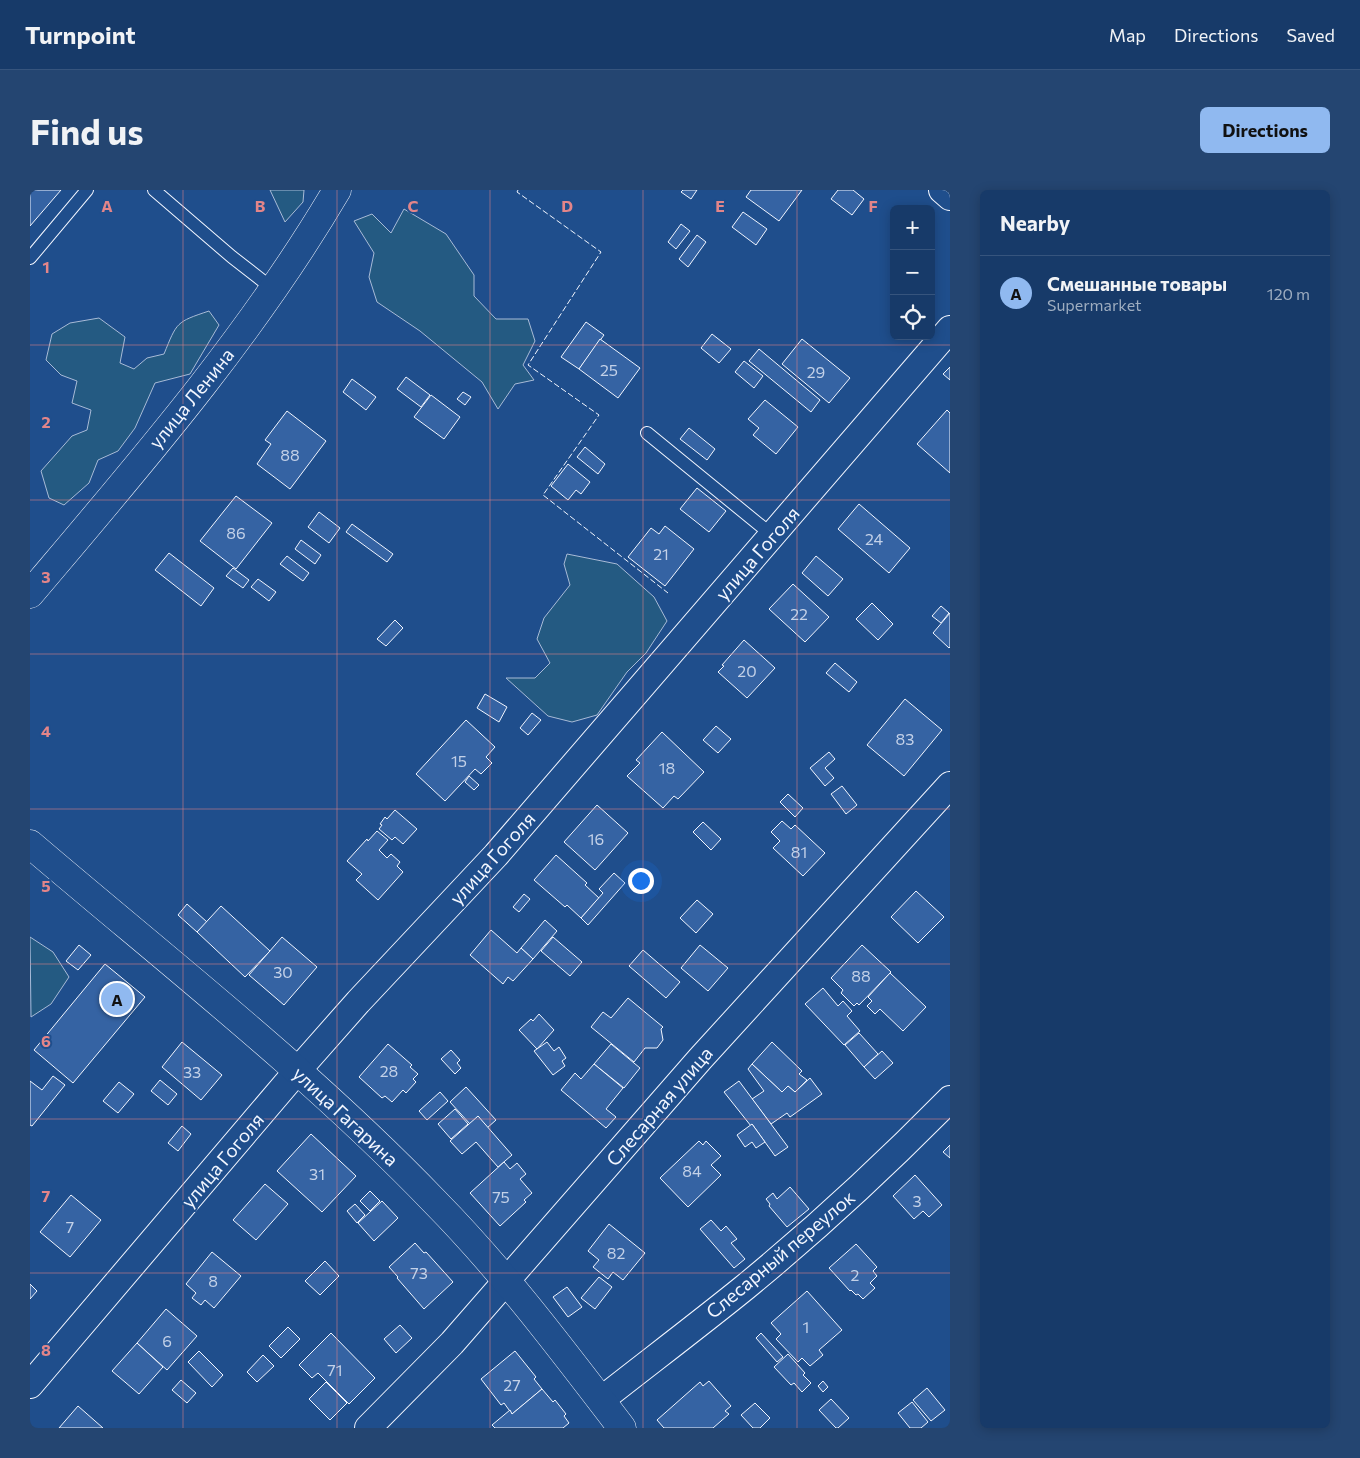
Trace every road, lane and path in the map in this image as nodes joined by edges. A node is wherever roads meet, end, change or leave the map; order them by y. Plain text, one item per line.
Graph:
1 (87, 190) edge
2 (154, 190) edge
3 (337, 190) edge
4 (942, 190) edge
5 (950, 196) edge
6 (30, 258) edge
7 (273, 289) junction
8 (950, 329) edge
9 (647, 434) dead end
10 (772, 535) junction
11 (30, 594) edge
12 (950, 785) edge
13 (30, 844) edge
14 (298, 1070) junction
15 (950, 1098) edge
16 (507, 1280) junction
17 (30, 1386) edge
18 (601, 1400) junction
19 (368, 1428) edge
20 (622, 1428) edge

1 - 6 lane
2 - 7 lane
3 - 7 main road, улица Ленина
4 - 5 street
7 - 11 main road, улица Ленина
8 - 10 street, улица Гоголя
9 - 10 lane
10 - 14 street, улица Гоголя
12 - 16 street, Слесарная улица
13 - 14 main road, улица Гагарина
14 - 16 main road, улица Гагарина
14 - 17 street, улица Гоголя
15 - 18 street, Слесарный переулок
16 - 18 main road, улица Гагарина
16 - 19 street, Слесарная улица
18 - 20 main road, улица Гагарина

